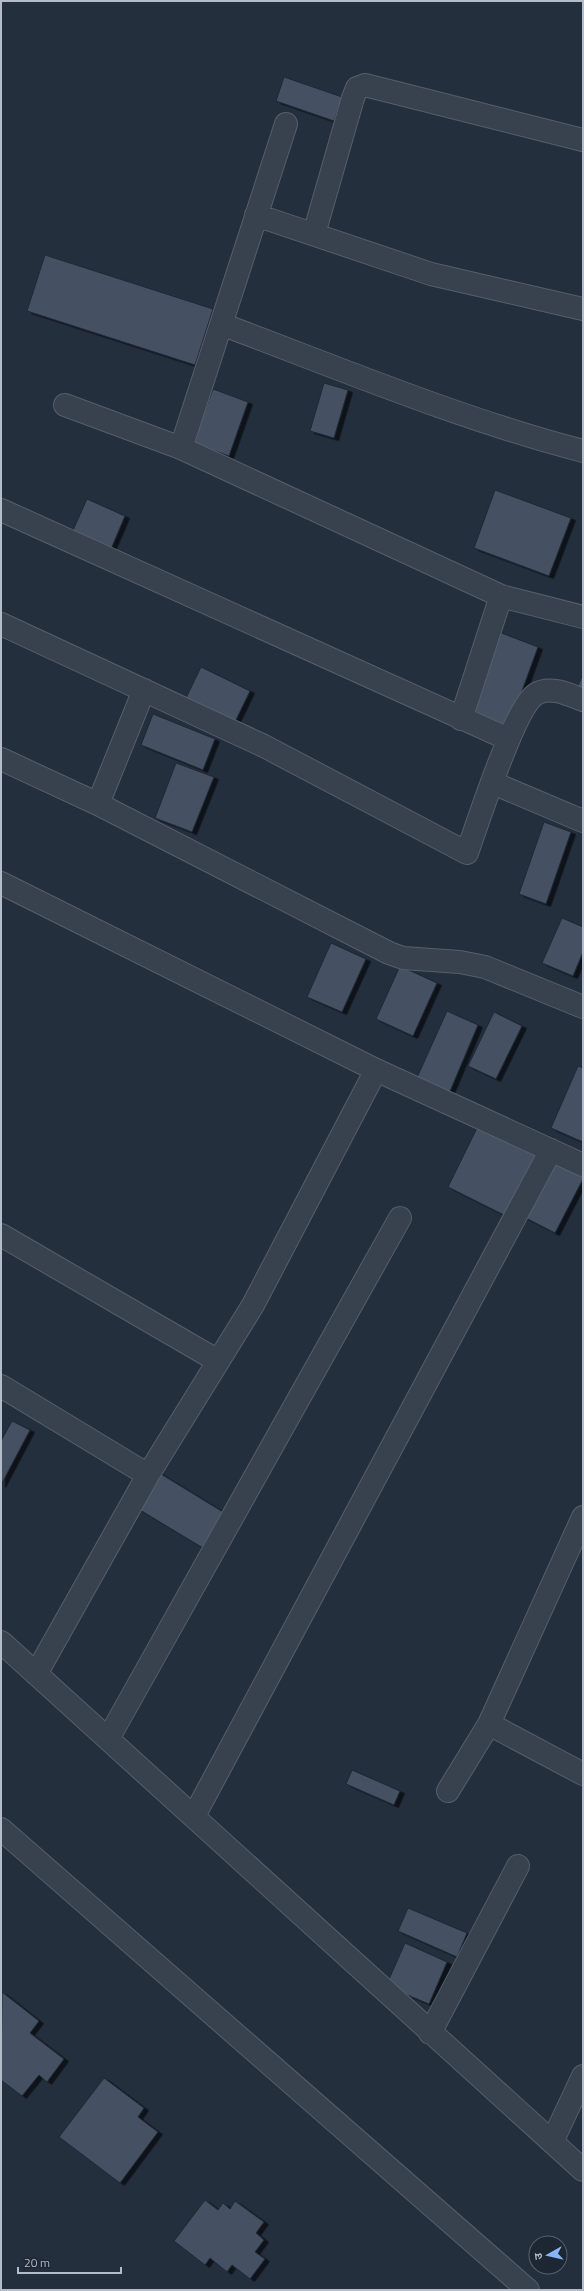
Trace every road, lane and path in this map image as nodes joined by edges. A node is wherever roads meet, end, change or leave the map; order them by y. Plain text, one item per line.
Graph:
1 (286, 124) dead end
2 (583, 140) edge
3 (256, 215) junction
4 (314, 234) junction
5 (583, 309) edge
6 (221, 324) junction
7 (66, 404) dead end
8 (181, 448) junction
9 (583, 451) edge
10 (1, 510) edge
11 (501, 596) junction
12 (583, 617) edge
13 (1, 624) edge
14 (144, 690) junction
15 (583, 700) edge
16 (461, 719) junction
17 (508, 740) junction
18 (1, 759) edge
19 (492, 783) junction
20 (98, 804) junction
21 (583, 822) edge
22 (1, 883) edge
23 (583, 1006) edge
24 (376, 1070) junction
25 (550, 1150) junction
26 (583, 1165) edge
27 (400, 1218) dead end
28 (1, 1234) edge
29 (218, 1361) junction
30 (1, 1386) edge
31 (148, 1475) junction
32 (583, 1517) edge
33 (1, 1642) edge
34 (36, 1674) junction
35 (489, 1724) junction
36 (108, 1739) junction
37 (583, 1774) edge
38 (448, 1791) dead end
39 (194, 1816) junction
40 (5, 1840) edge
41 (518, 1866) dead end
42 (430, 2033) junction
43 (583, 2076) edge
44 (552, 2142) junction
45 (583, 2170) edge
46 (528, 2290) edge

1 - 3 street
2 - 4 street
3 - 4 street
3 - 6 street
4 - 5 street
6 - 8 street
6 - 9 street
7 - 8 street
8 - 11 street
10 - 16 street
11 - 12 street
11 - 16 street
13 - 14 street
14 - 19 street
14 - 20 street
15 - 17 street
16 - 17 street
17 - 19 street
18 - 20 street
19 - 21 street
20 - 23 street
22 - 24 street
24 - 25 street
24 - 29 street
25 - 26 street
25 - 39 street
27 - 36 street
28 - 29 street
29 - 31 street
30 - 31 street
31 - 34 street
32 - 35 street
33 - 34 street
34 - 36 street
35 - 37 street
35 - 38 street
36 - 39 street
39 - 42 street
40 - 46 street
41 - 42 street
42 - 44 street
43 - 44 street
44 - 45 street

